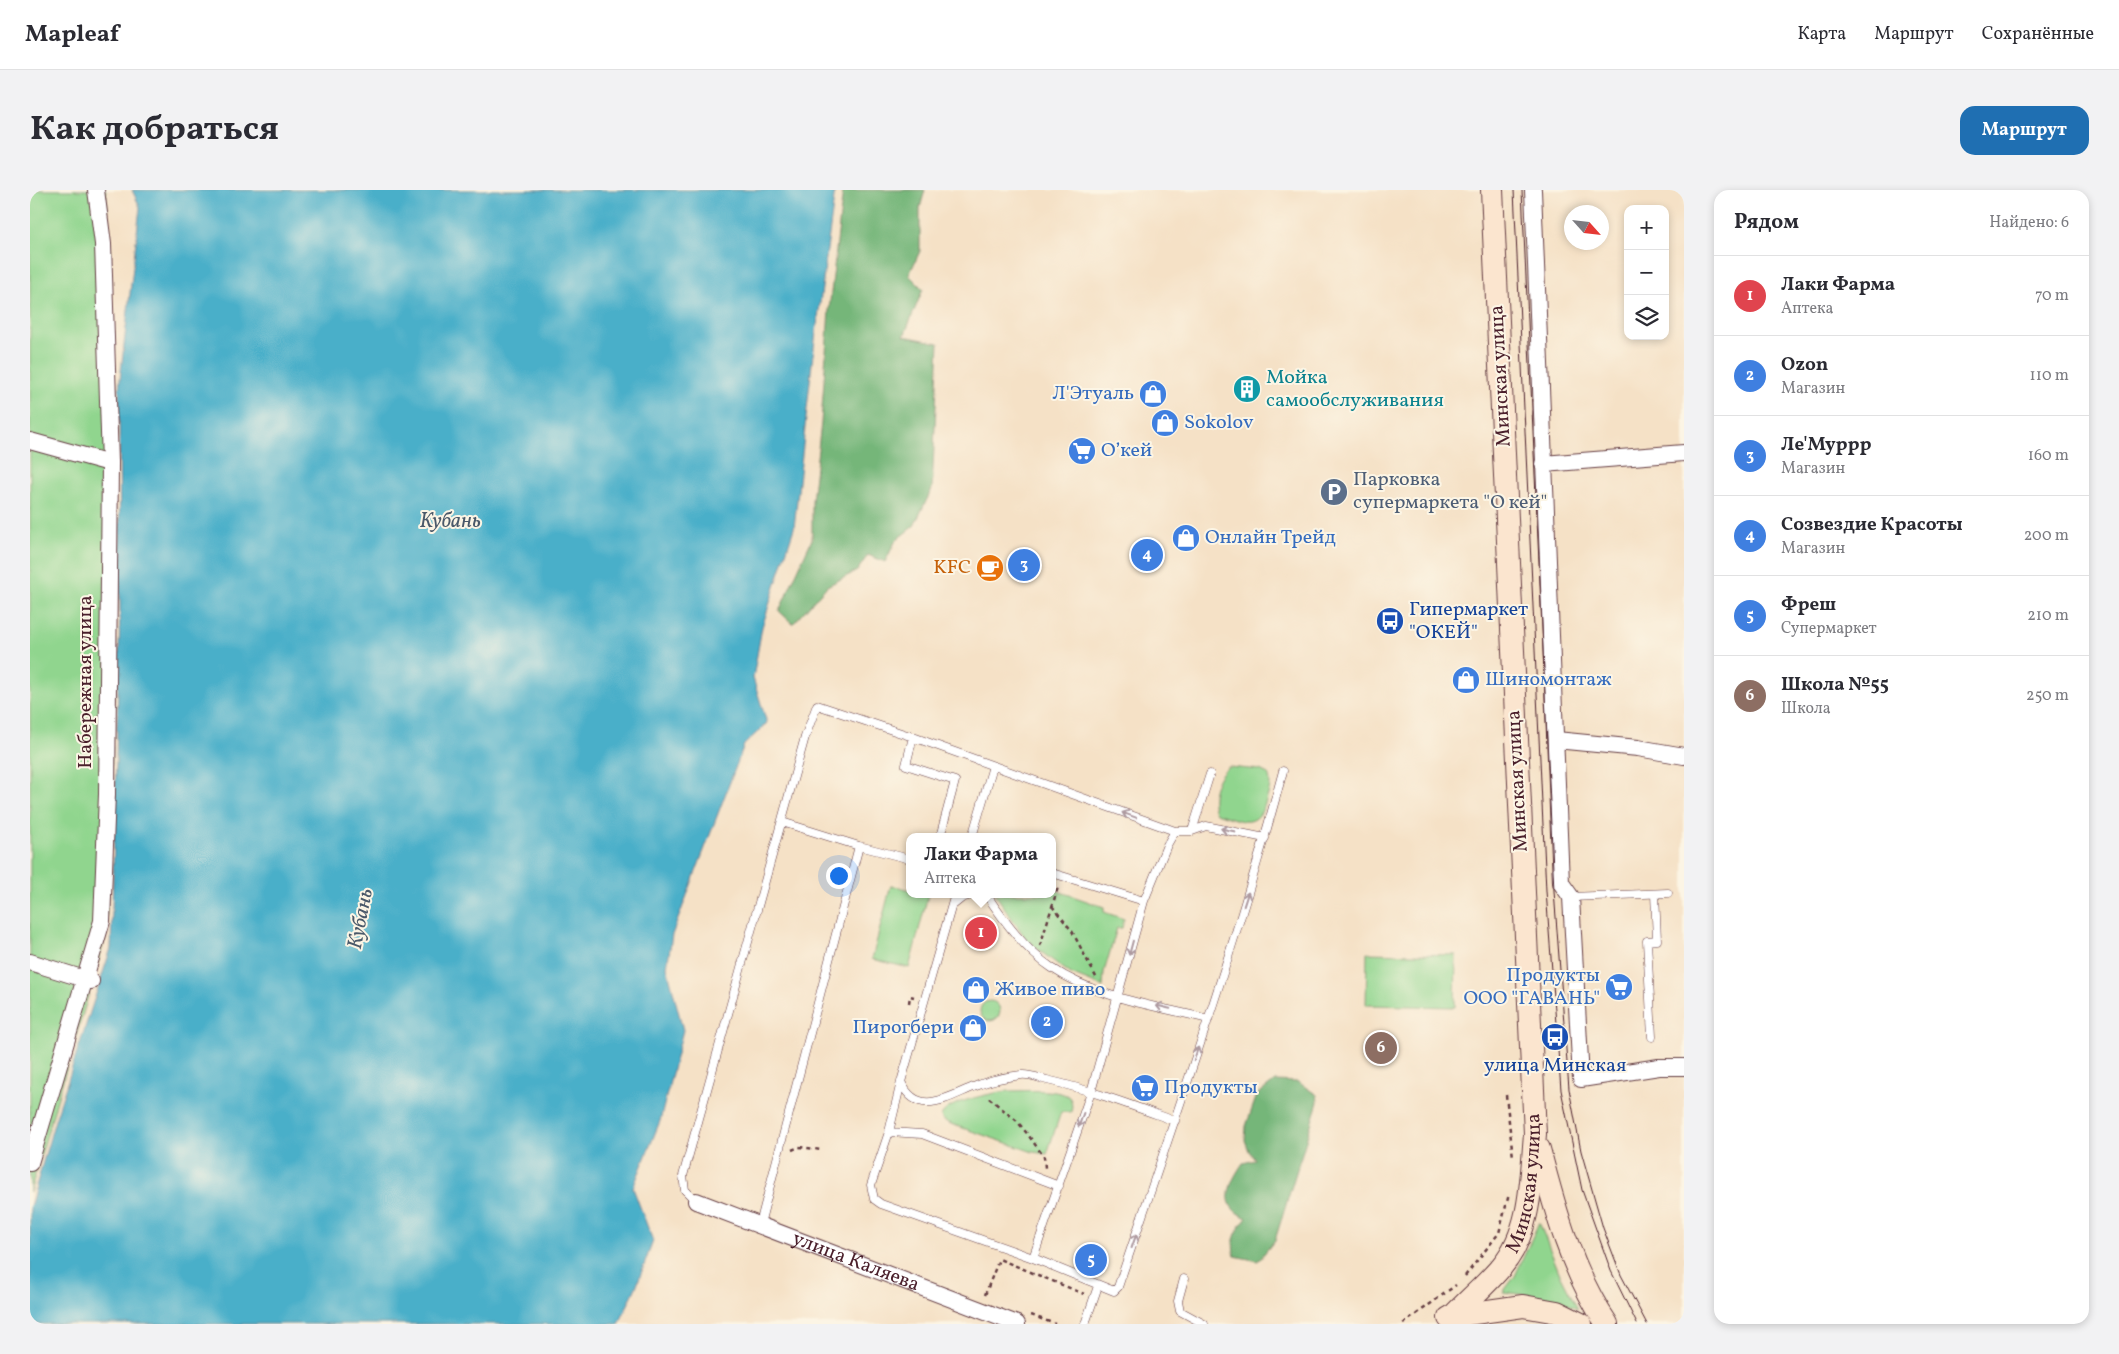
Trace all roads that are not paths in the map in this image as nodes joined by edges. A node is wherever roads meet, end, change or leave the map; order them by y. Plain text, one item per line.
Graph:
1 (96, 190) edge
2 (1492, 190) edge
3 (1533, 190) edge
4 (30, 441) edge
5 (1684, 453) edge
6 (110, 462) junction
7 (1544, 464) junction
8 (913, 737) junction
9 (1556, 740) junction
10 (1684, 754) edge
11 (993, 766) junction
12 (1283, 771) dead end
13 (1210, 774) dead end
14 (782, 822) junction
15 (1175, 831) junction
16 (1192, 831) junction
17 (941, 833) edge
18 (973, 833) edge
19 (1265, 838) junction
20 (859, 846) junction
21 (906, 858) edge
22 (1056, 874) edge
23 (1668, 893) dead end
24 (1655, 894) junction
25 (1571, 897) junction
26 (954, 898) edge
27 (962, 898) edge
28 (988, 898) edge
29 (1144, 901) junction
30 (952, 906) junction
31 (30, 962) edge
32 (88, 980) junction
33 (1118, 996) junction
34 (1208, 1019) junction
35 (1652, 1037) dead end
36 (1684, 1066) edge
37 (900, 1082) junction
38 (1091, 1092) junction
39 (1175, 1121) junction
40 (889, 1132) junction
41 (1536, 1134) junction
42 (30, 1163) edge
43 (1059, 1186) junction
44 (696, 1201) joint
45 (760, 1224) junction
46 (1033, 1258) junction
47 (1184, 1279) dead end
48 (1098, 1286) junction
49 (1447, 1320) edge
50 (1016, 1324) edge
51 (1085, 1324) edge
52 (1204, 1324) edge
53 (1581, 1324) edge
54 (1607, 1324) edge

1 - 6 street, Набережная улица
2 - 41 main road, Минская улица
3 - 7 street, Минская улица
4 - 6 street
5 - 7 street
6 - 32 street, Набережная улица
7 - 9 street, Минская улица
8 - 11 lane
8 - 14 lane
8 - 17 lane
9 - 10 street
9 - 25 street, Минская улица
15 -> 11 lane
11 - 18 lane
12 - 19 lane
13 - 16 lane
14 - 20 lane
14 - 44 lane
15 - 16 lane
15 - 29 lane
19 -> 16 lane
34 -> 19 lane
20 - 21 lane
20 - 45 lane
22 - 29 lane
23 - 24 lane
24 - 25 lane
24 - 35 lane
25 - 36 street, Минская улица
26 - 30 lane
27 - 30 lane
28 - 33 lane
29 -> 33 lane
30 - 37 lane
31 - 32 street
32 - 42 street, Набережная улица
34 -> 33 lane
33 - 38 lane
39 -> 34 lane
37 - 38 lane
37 - 40 lane
38 - 39 lane
38 -> 43 lane
48 -> 39 lane
40 - 43 lane
40 - 46 lane
41 - 49 main road, Минская улица
41 - 54 main road
43 - 46 lane
44 - 45 street, улица Каляева
45 - 50 street, улица Каляева
46 - 48 lane
47 - 52 lane
48 - 51 lane
49 - 53 main road

